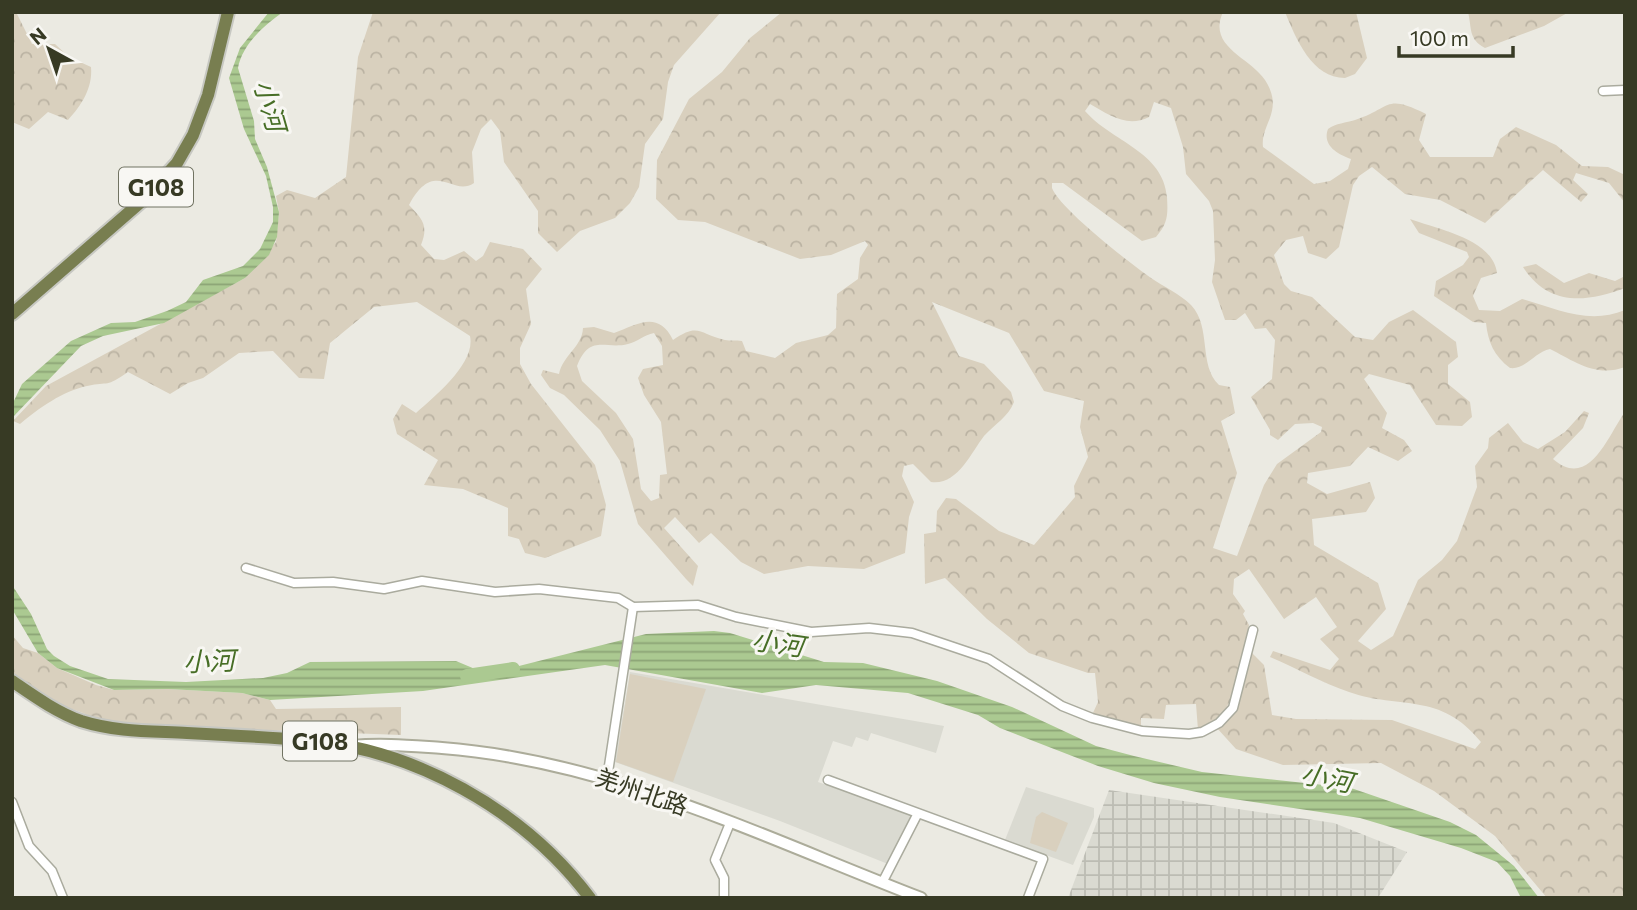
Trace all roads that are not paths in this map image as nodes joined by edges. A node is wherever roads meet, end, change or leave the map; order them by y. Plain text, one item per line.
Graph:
1 (228, 12) edge
2 (1625, 90) edge
3 (1603, 91) dead end
4 (12, 314) edge
5 (246, 568) dead end
6 (632, 610) junction
7 (1253, 630) dead end
8 (12, 681) edge
9 (350, 747) junction
10 (607, 779) junction
11 (828, 780) dead end
12 (12, 802) edge
13 (918, 815) junction
14 (730, 823) junction
15 (882, 883) junction
16 (919, 897) edge
17 (63, 898) edge
18 (590, 898) edge
19 (724, 898) edge
20 (1028, 898) edge

1 - 4 highway, G108
2 - 3 street
5 - 6 street
6 - 7 street
6 - 10 street
8 - 9 highway, G108
9 - 10 main road, 羌州北路
9 - 18 highway, G108
10 - 14 main road, 羌州北路
11 - 13 street
12 - 17 street
13 - 15 street
13 - 20 street
14 - 15 main road, 羌州北路
14 - 19 street
15 - 16 main road, 羌州北路

